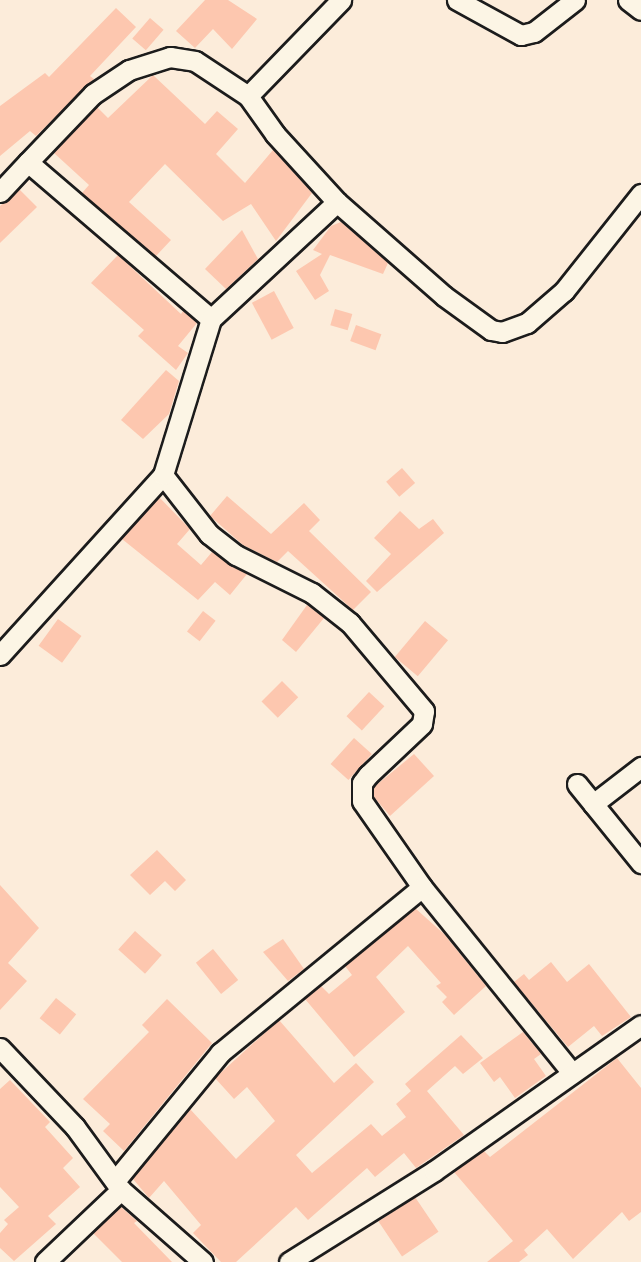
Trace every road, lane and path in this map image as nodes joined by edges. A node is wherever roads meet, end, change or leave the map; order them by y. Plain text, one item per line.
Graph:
1 (341, 0) edge
2 (457, 0) edge
3 (575, 0) edge
4 (628, 0) edge
5 (641, 10) edge
6 (248, 96) junction
7 (27, 162) junction
8 (0, 192) edge
9 (641, 194) edge
10 (337, 202) junction
11 (211, 319) junction
12 (163, 475) junction
13 (0, 655) edge
14 (641, 767) edge
15 (577, 785) dead end
16 (593, 804) junction
17 (641, 863) edge
18 (422, 887) junction
19 (641, 1025) edge
20 (0, 1048) edge
21 (572, 1073) junction
22 (118, 1185) junction
23 (45, 1262) edge
24 (203, 1262) edge
25 (289, 1262) edge

1 - 6 street
2 - 3 street
4 - 5 street
6 - 7 street
6 - 10 street
7 - 8 street
7 - 11 street
9 - 10 street
10 - 11 street
11 - 12 street
12 - 13 street
12 - 18 street
14 - 16 street
15 - 16 street
16 - 17 street
18 - 21 street
18 - 22 street
19 - 21 street
20 - 22 street
21 - 25 street
22 - 23 street
22 - 24 street

